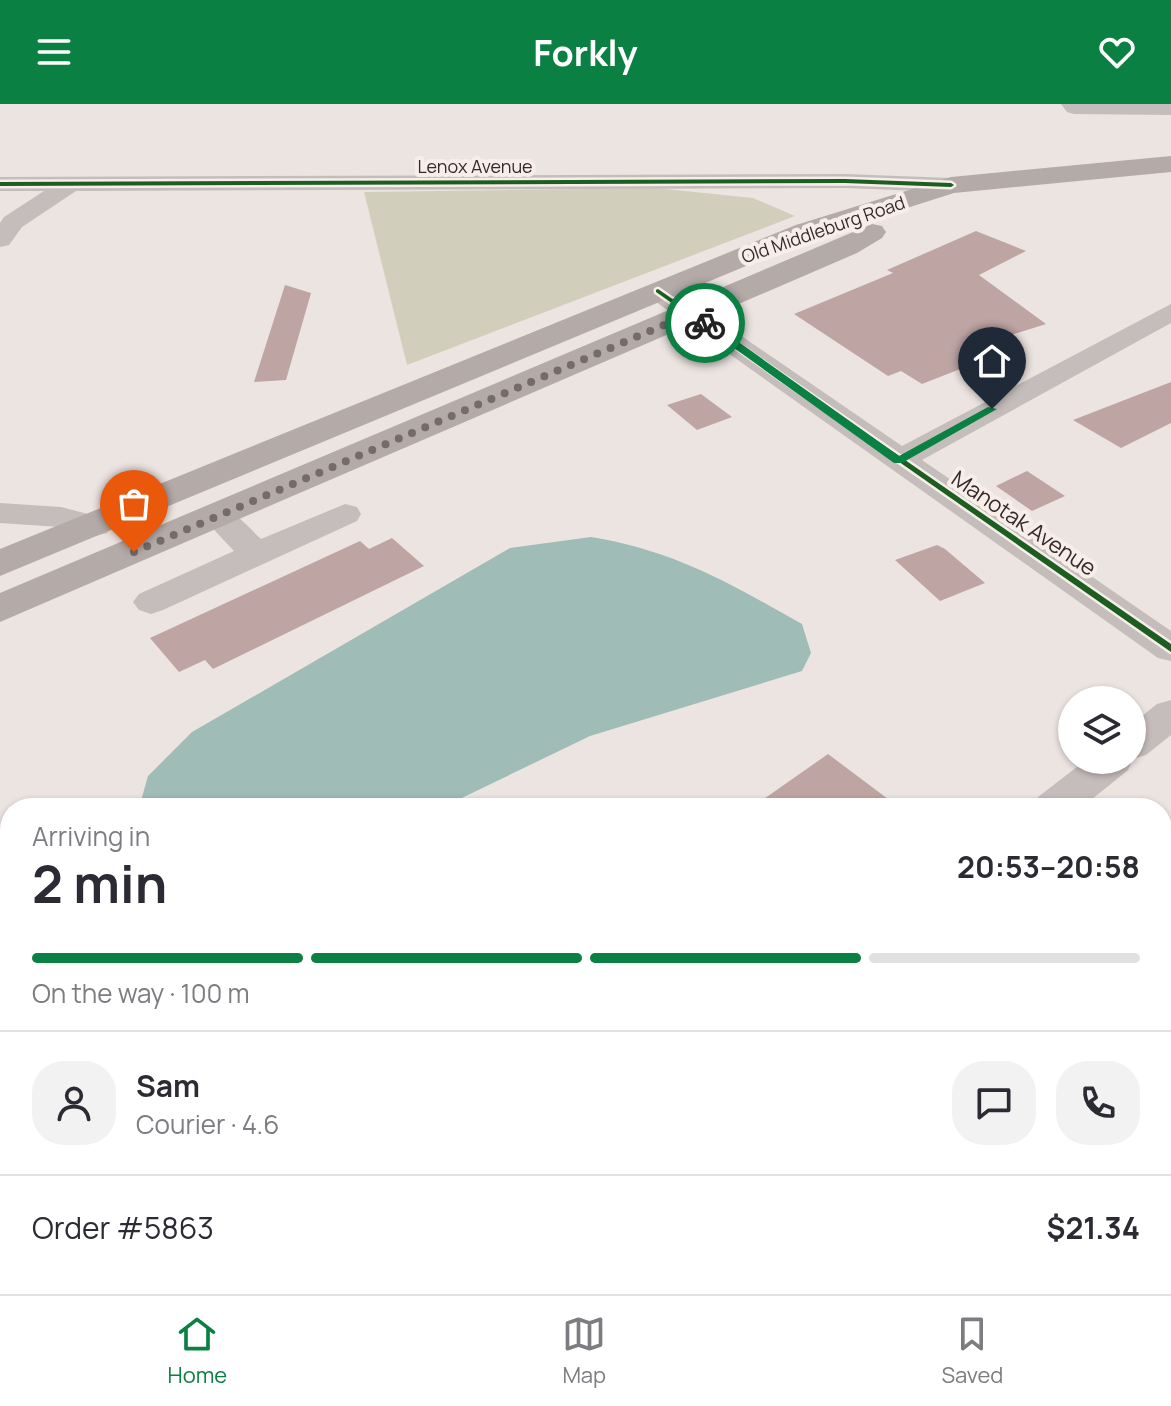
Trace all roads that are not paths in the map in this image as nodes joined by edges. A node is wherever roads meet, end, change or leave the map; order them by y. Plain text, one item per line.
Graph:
1 (1071, 104) edge
2 (1171, 109) edge
3 (1171, 164) edge
4 (0, 184) edge
5 (70, 184) junction
6 (951, 185) junction
7 (0, 240) edge
8 (658, 291) junction
9 (1171, 312) edge
10 (692, 313) junction
11 (898, 461) junction
12 (0, 513) edge
13 (345, 514) dead end
14 (217, 516) junction
15 (95, 526) junction
16 (161, 540) junction
17 (257, 554) junction
18 (0, 564) edge
19 (151, 602) dead end
20 (0, 609) edge
21 (1171, 649) edge
22 (1171, 714) edge
23 (1146, 734) edge
24 (1096, 774) edge
25 (1066, 798) edge

1 - 2 street
3 - 6 main road, Lenox Avenue
4 - 5 street, Lenox Avenue
5 - 6 street, Lenox Avenue
5 - 7 street
6 - 8 main road, Old Middleburg Road
6 - 10 main road, Old Middleburg Road
8 - 10 street, Manotak Avenue
8 - 15 main road, Old Middleburg Road
9 - 11 street
10 - 11 street, Manotak Avenue
10 - 14 main road, Old Middleburg Road
11 - 21 street, Manotak Avenue
12 - 15 street
13 - 17 street
14 - 16 main road, Old Middleburg Road
14 - 17 street
15 - 16 main road
15 - 18 main road, Old Middleburg Road
16 - 20 main road, Old Middleburg Road
17 - 19 street
22 - 23 street
24 - 25 street

